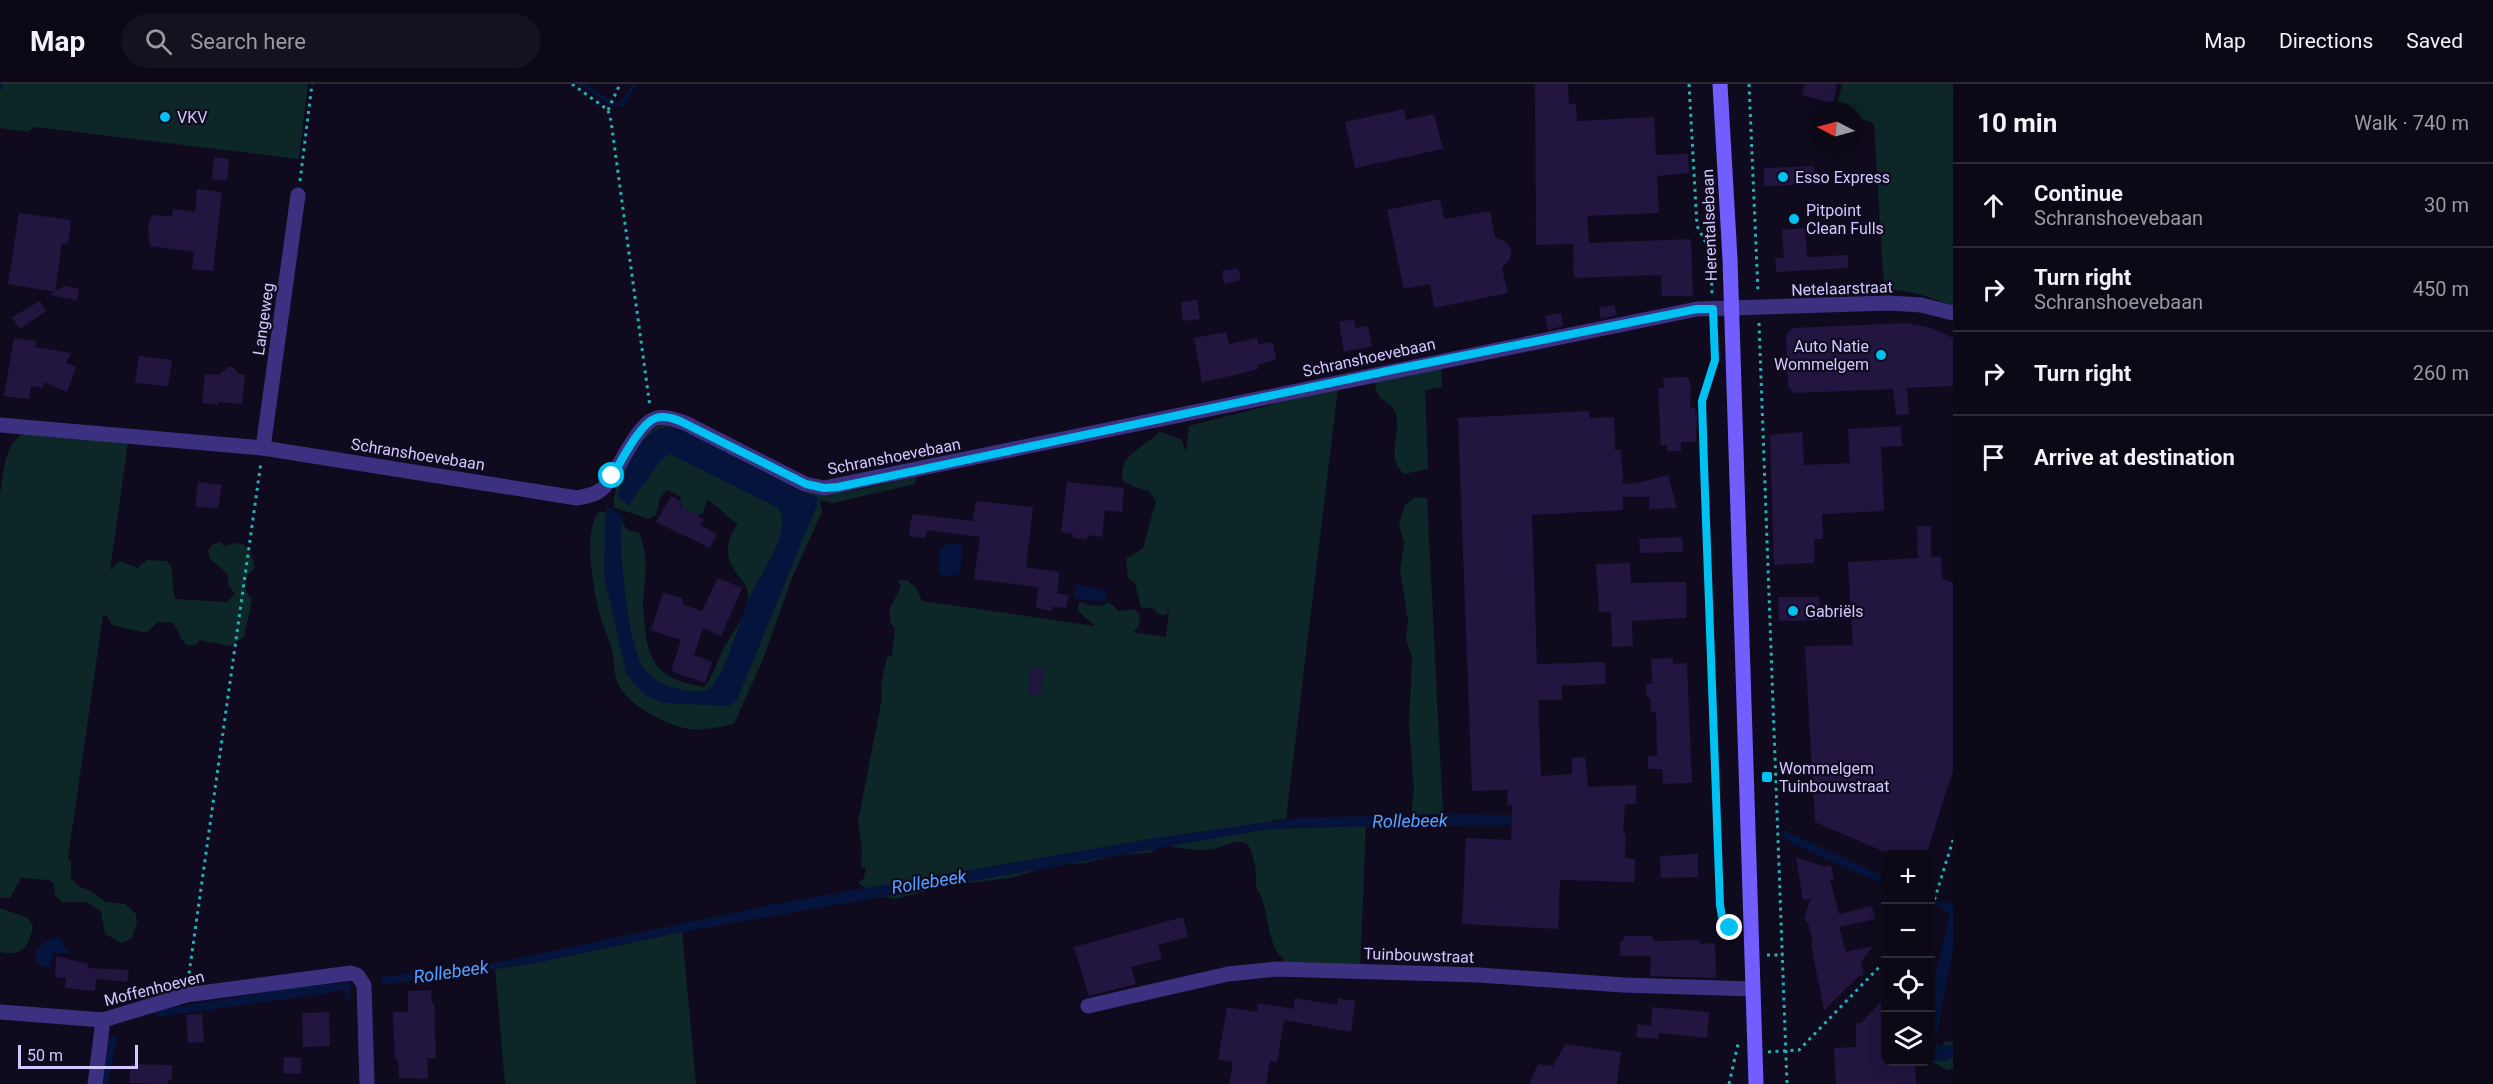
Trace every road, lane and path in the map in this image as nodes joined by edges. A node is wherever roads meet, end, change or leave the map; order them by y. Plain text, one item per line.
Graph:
1 (312, 84) edge
2 (572, 84) edge
3 (620, 84) edge
4 (1689, 84) edge
5 (1720, 84) edge
6 (1749, 84) edge
7 (608, 110) junction
8 (298, 195) joint
9 (1759, 308) junction
10 (1713, 309) junction
11 (1730, 310) junction
12 (1953, 313) edge
13 (651, 420) junction
14 (0, 425) edge
15 (263, 448) junction
16 (1953, 840) edge
17 (1933, 904) edge
18 (1735, 939) dead end
19 (1881, 965) edge
20 (1753, 989) junction
21 (186, 994) junction
22 (1088, 1006) dead end
23 (0, 1012) edge
24 (103, 1020) junction
25 (1739, 1037) dead end
26 (1786, 1051) junction
27 (1737, 1053) junction
28 (1755, 1053) junction
29 (95, 1084) edge
30 (367, 1084) edge
31 (1729, 1084) edge
32 (1756, 1084) edge
33 (1787, 1084) edge

1 - 8 path
2 - 7 path
3 - 7 path
4 - 10 path
5 - 11 main road, Herentalsebaan
6 - 9 path
7 - 13 path
8 - 15 street, Langeweg
9 - 11 street, Netelaarstraat
9 - 12 street, Netelaarstraat
9 - 26 path
10 - 11 street, Schranshoevebaan
10 - 13 street, Schranshoevebaan
10 - 18 path
11 - 20 main road, Herentalsebaan
13 - 15 street, Schranshoevebaan
14 - 15 street, Schranshoevebaan
15 - 21 path
16 - 17 path
19 - 26 path
20 - 22 street, Tuinbouwstraat
20 - 28 main road, Herentalsebaan
21 - 24 street, Moffenhoeven
21 - 30 street, Moffenhoeven
23 - 24 street, Moffenhoeven
24 - 29 street
25 - 27 path
26 - 28 path
26 - 33 path
27 - 28 path
27 - 31 path
28 - 32 main road, Herentalsebaan

